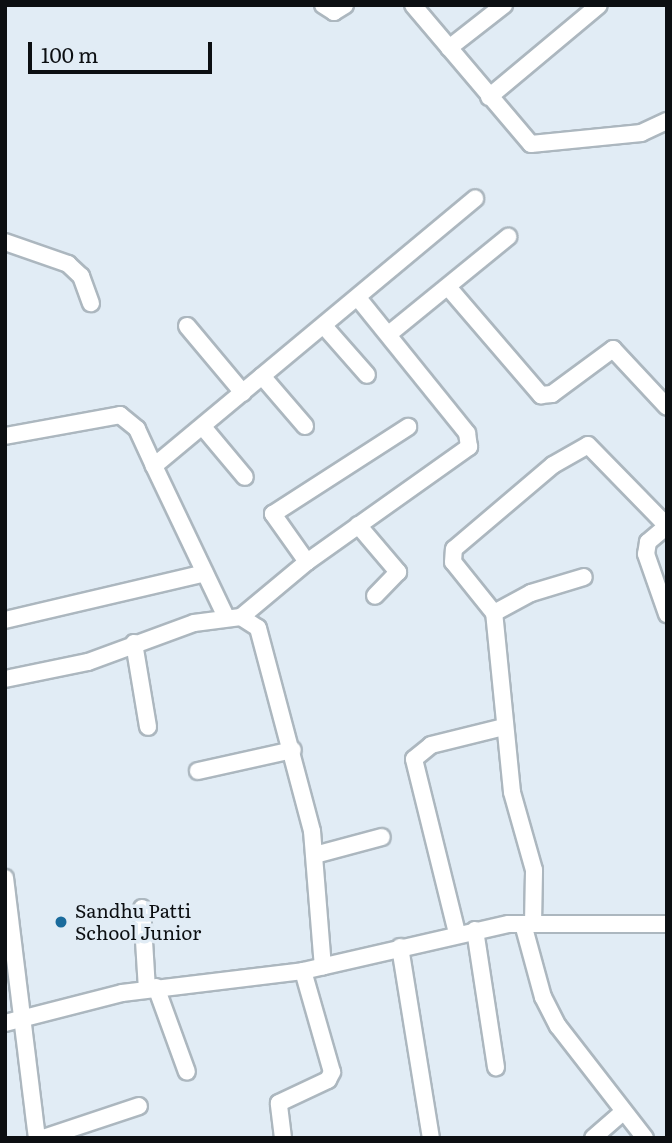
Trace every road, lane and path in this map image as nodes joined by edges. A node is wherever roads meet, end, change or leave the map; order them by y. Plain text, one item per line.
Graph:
1 (323, 5) edge
2 (345, 5) edge
3 (413, 5) edge
4 (504, 5) edge
5 (599, 5) edge
6 (449, 48) junction
7 (489, 97) junction
8 (667, 121) edge
9 (475, 200) dead end
10 (508, 237) dead end
11 (5, 242) edge
12 (448, 287) junction
13 (358, 298) junction
14 (92, 303) dead end
15 (187, 326) dead end
16 (324, 326) junction
17 (389, 334) junction
18 (367, 375) dead end
19 (262, 376) junction
20 (243, 393) junction
21 (667, 407) edge
22 (305, 426) dead end
23 (203, 427) junction
24 (408, 427) dead end
25 (5, 436) edge
26 (154, 466) junction
27 (245, 477) dead end
28 (358, 525) junction
29 (307, 562) junction
30 (205, 573) junction
31 (584, 577) dead end
32 (375, 596) dead end
33 (494, 613) junction
34 (667, 614) edge
35 (234, 617) junction
36 (5, 620) edge
37 (134, 643) junction
38 (5, 680) edge
39 (148, 727) dead end
40 (503, 727) junction
41 (293, 750) junction
42 (198, 771) dead end
43 (382, 837) dead end
44 (315, 855) junction
45 (5, 878) edge
46 (142, 908) dead end
47 (528, 924) junction
48 (667, 924) edge
49 (475, 930) junction
50 (457, 933) junction
51 (400, 947) junction
52 (323, 967) junction
53 (303, 971) junction
54 (151, 988) junction
55 (24, 1020) junction
56 (5, 1023) edge
57 (496, 1068) dead end
58 (187, 1072) dead end
59 (139, 1106) dead end
60 (623, 1112) junction
61 (37, 1138) edge
62 (43, 1138) edge
63 (283, 1138) edge
64 (431, 1138) edge
65 (593, 1138) edge
66 (645, 1138) edge

1 - 2 street
3 - 6 street
4 - 6 street
5 - 7 street
6 - 7 street
7 - 8 street
9 - 13 street
10 - 12 street
11 - 14 street
12 - 17 street
12 - 21 street
13 - 16 street
13 - 17 street
15 - 20 street
16 - 18 street
16 - 19 street
17 - 28 street
19 - 20 street
19 - 22 street
20 - 23 street
23 - 26 street
23 - 27 street
24 - 29 street
25 - 26 street
26 - 30 street
28 - 29 street
28 - 32 street
29 - 35 street
30 - 35 street
30 - 36 street
31 - 33 street
33 - 34 street
33 - 40 street
35 - 37 street
35 - 41 street
37 - 38 street
37 - 39 street
40 - 47 street
40 - 50 street
41 - 42 street
41 - 44 street
43 - 44 street
44 - 52 street
45 - 55 street
46 - 54 street
47 - 48 street
47 - 49 street
47 - 60 street
49 - 50 street
49 - 57 street
50 - 51 street
51 - 52 street
51 - 64 street
52 - 53 street
53 - 54 street
53 - 63 street
54 - 55 street
54 - 58 street
55 - 56 street
55 - 61 street
59 - 62 street
60 - 65 street
60 - 66 street

